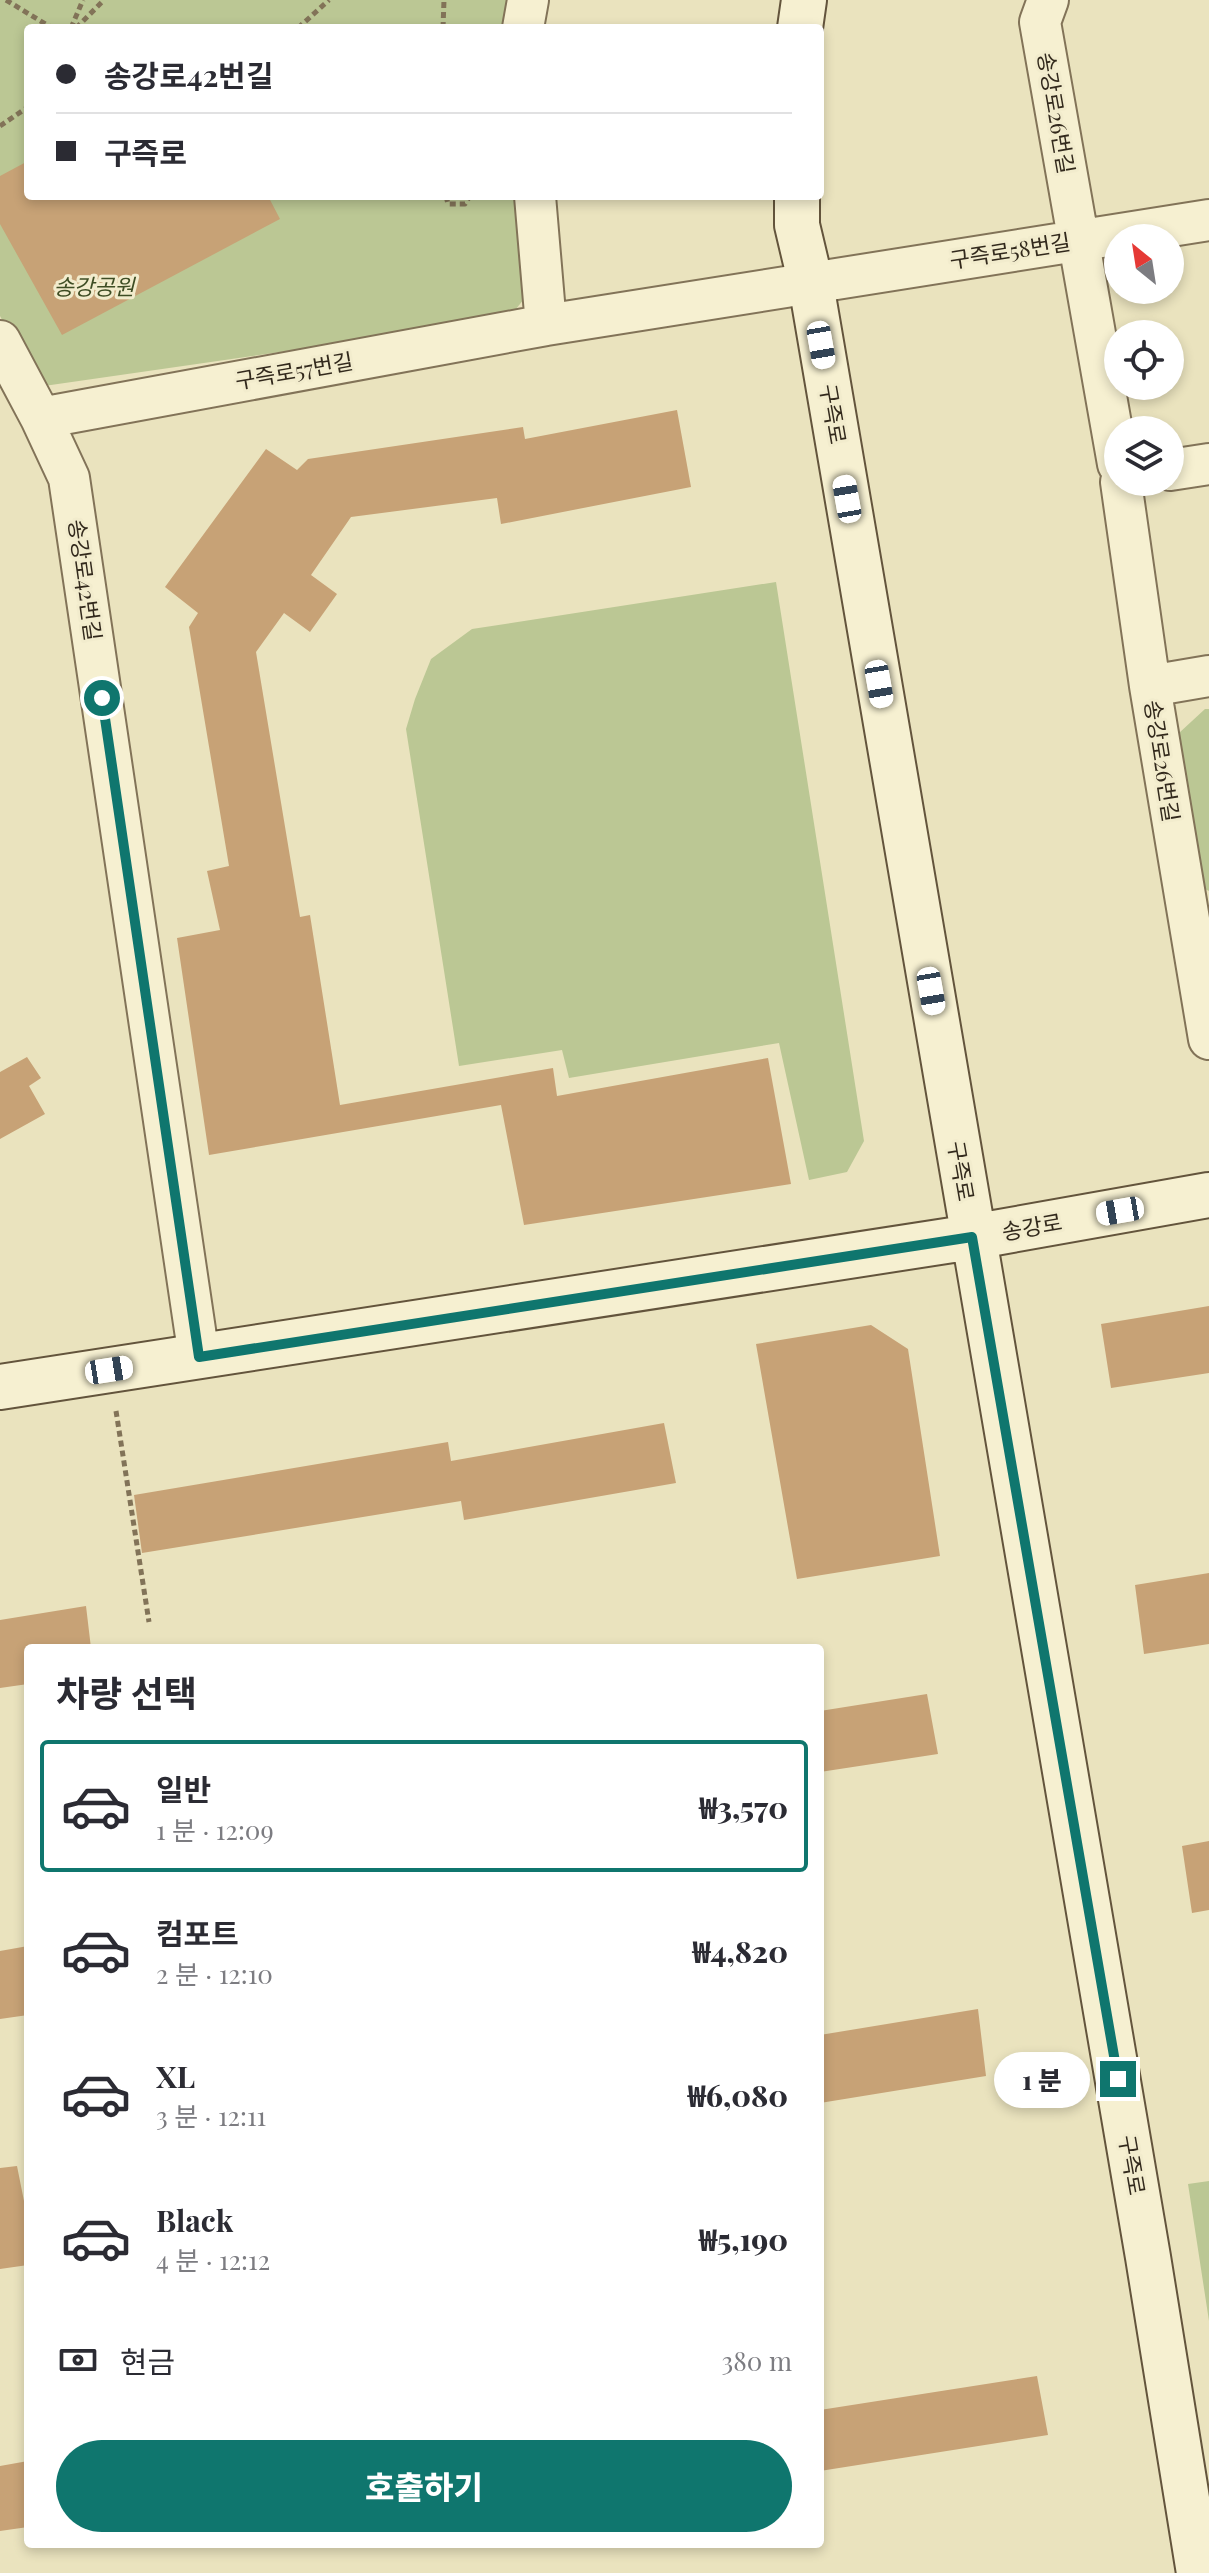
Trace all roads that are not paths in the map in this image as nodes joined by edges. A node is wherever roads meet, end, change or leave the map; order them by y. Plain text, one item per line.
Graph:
1 (528, 0) edge
2 (804, 0) edge
3 (1048, 0) edge
4 (524, 24) edge
5 (801, 24) edge
6 (535, 200) edge
7 (797, 200) edge
8 (1209, 220) edge
9 (1077, 240) junction
10 (811, 284) junction
11 (546, 325) junction
12 (0, 341) edge
13 (1109, 416) edge
14 (41, 418) junction
15 (1209, 464) edge
16 (1184, 468) edge
17 (1123, 496) edge
18 (1209, 676) edge
19 (1150, 686) junction
20 (1198, 917) edge
21 (1209, 1039) edge
22 (1209, 1195) edge
23 (972, 1237) junction
24 (199, 1357) junction
25 (0, 1387) edge
26 (1199, 2573) edge

1 - 4 street
2 - 5 main road
3 - 9 street, 송강로26번길
6 - 11 street
7 - 10 main road, 구즉로
8 - 9 street, 구즉로58번길
9 - 10 street, 구즉로58번길
9 - 13 street, 송강로26번길
10 - 11 street, 구즉로57번길
10 - 23 main road, 구즉로
11 - 14 street, 구즉로57번길
12 - 14 street, 송강로42번길
14 - 24 street, 송강로42번길
15 - 16 street
17 - 19 street, 송강로26번길
18 - 19 street
19 - 20 street, 송강로26번길
20 - 21 street, 송강로26번길
22 - 23 main road, 송강로
23 - 24 main road, 송강로
23 - 26 main road, 구즉로
24 - 25 main road, 송강로

